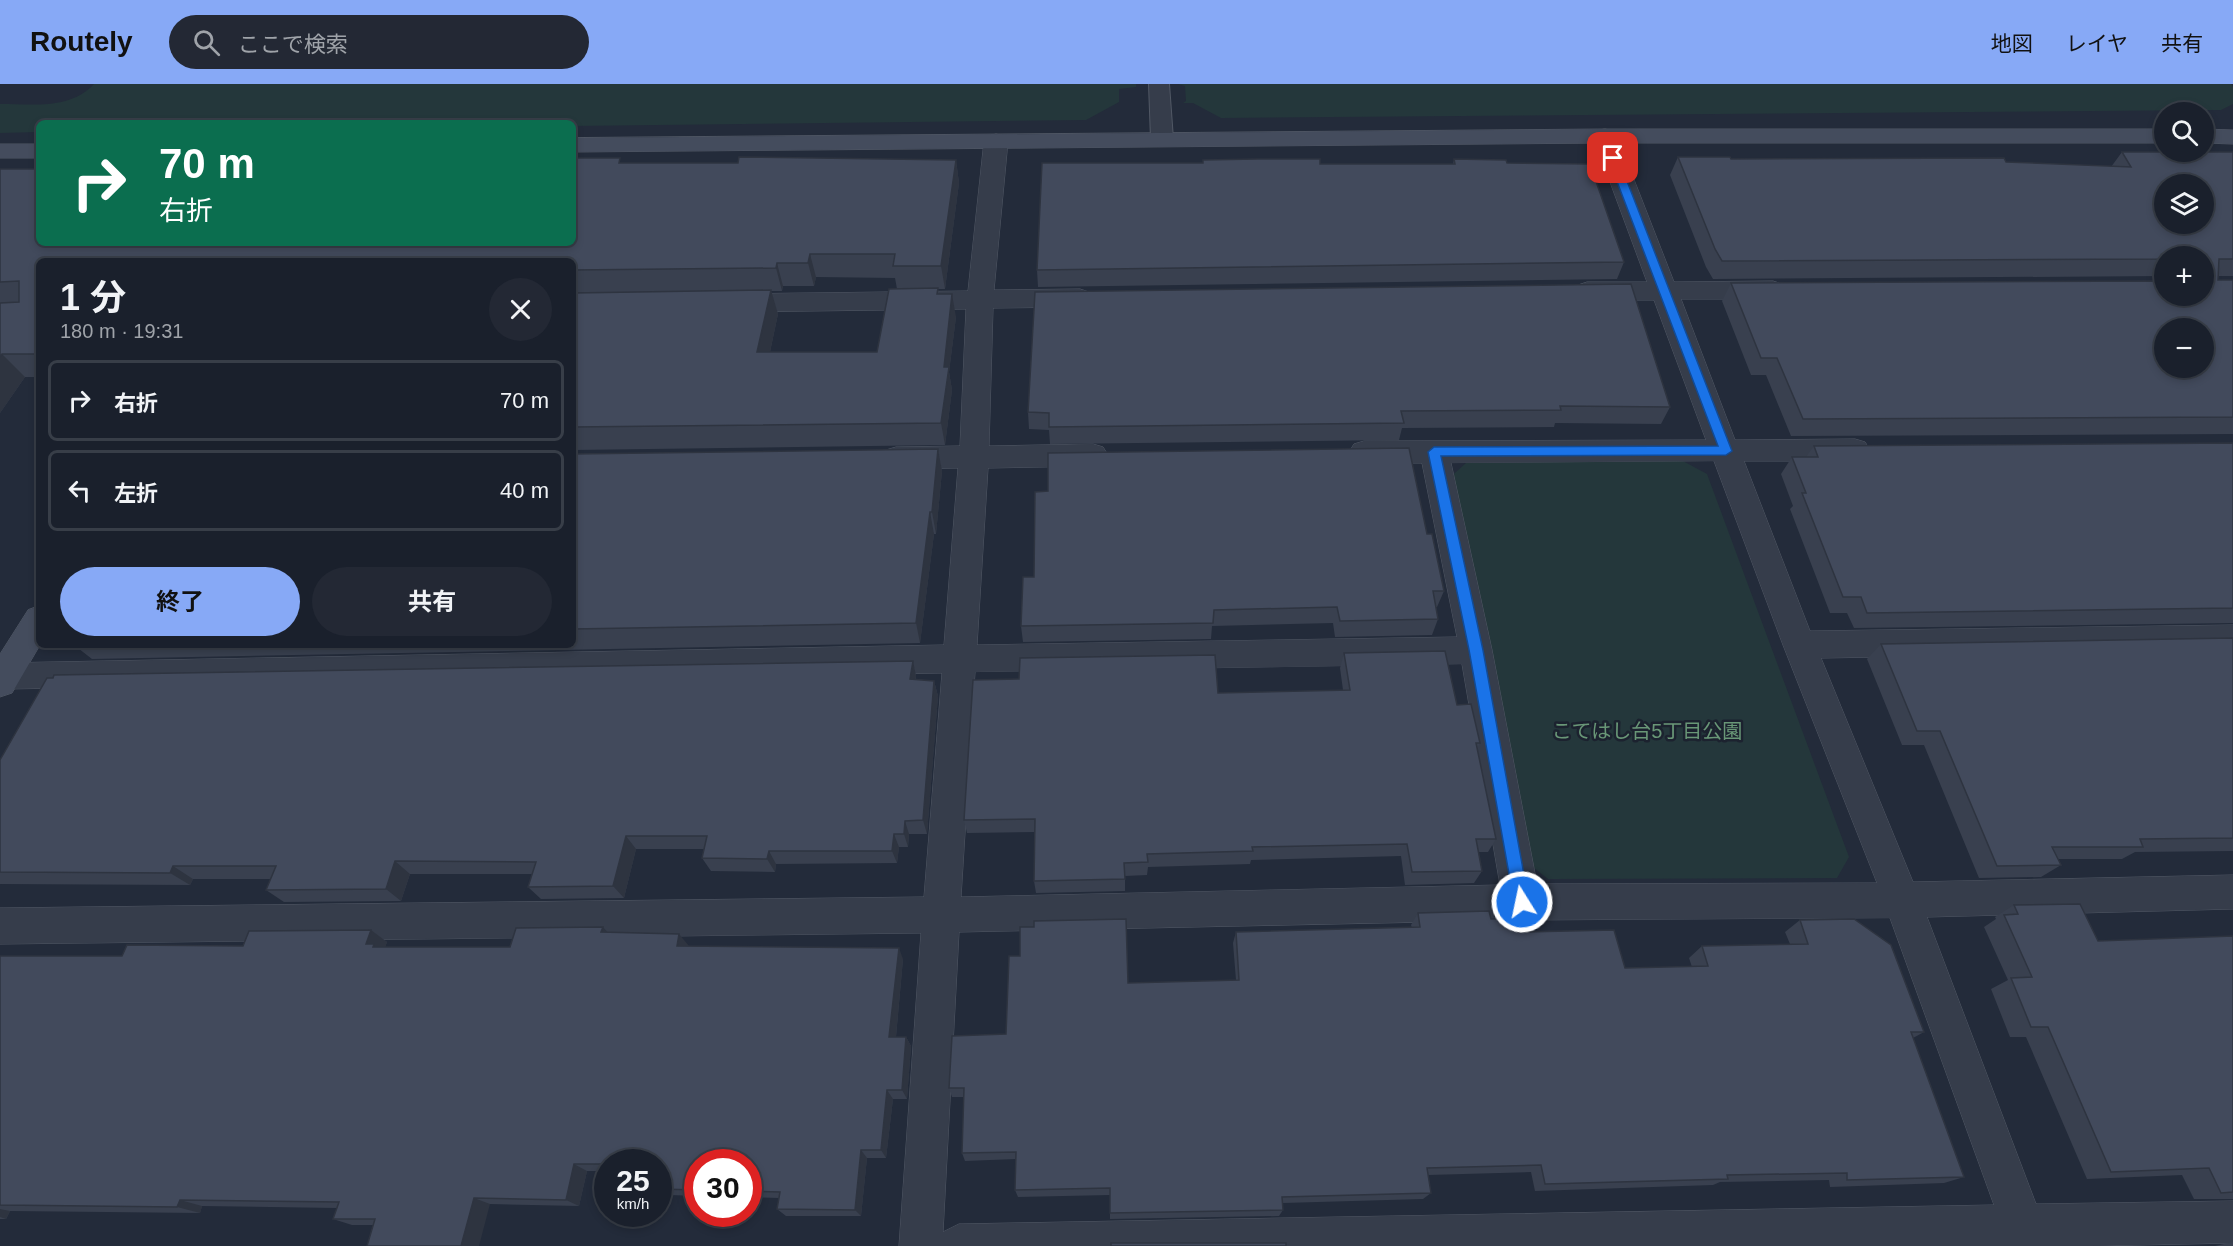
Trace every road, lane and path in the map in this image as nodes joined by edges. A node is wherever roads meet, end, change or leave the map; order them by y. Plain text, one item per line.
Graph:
1 (1159, 84) edge
2 (1605, 136) junction
3 (2154, 136) edge
4 (2214, 136) edge
5 (2233, 137) edge
6 (1162, 139) junction
7 (996, 141) junction
8 (576, 145) edge
9 (0, 151) edge
10 (36, 151) edge
11 (1795, 289) edge
12 (1664, 290) junction
13 (1558, 291) edge
14 (1109, 297) edge
15 (980, 299) junction
16 (705, 303) edge
17 (1879, 450) edge
18 (1726, 451) junction
19 (1434, 452) junction
20 (1340, 453) edge
21 (1116, 455) edge
22 (974, 456) junction
23 (868, 458) edge
24 (36, 624) edge
25 (2233, 638) edge
26 (1799, 645) junction
27 (1476, 650) junction
28 (958, 659) junction
29 (2, 679) edge
30 (2233, 892) edge
31 (1902, 900) junction
32 (1522, 902) junction
33 (941, 915) junction
34 (0, 926) edge
35 (2233, 1222) edge
36 (2026, 1236) edge
37 (921, 1246) edge
38 (959, 1246) edge

1 - 6 lane
2 - 3 street
2 - 6 street
2 - 12 street
4 - 5 street
6 - 7 street
7 - 8 street
7 - 15 street
9 - 10 street
11 - 12 street
12 - 13 street
12 - 18 street
14 - 15 street
15 - 16 street
15 - 22 street
17 - 18 street
18 - 19 street
18 - 26 street
19 - 20 street
19 - 27 street
21 - 22 street
22 - 23 street
22 - 28 street
24 - 29 street
25 - 26 street
26 - 31 street
27 - 28 street
27 - 32 street
28 - 29 street
28 - 33 street
30 - 31 street
31 - 32 street
31 - 36 street
32 - 33 street
33 - 34 street
33 - 37 street
35 - 36 street
36 - 38 street

